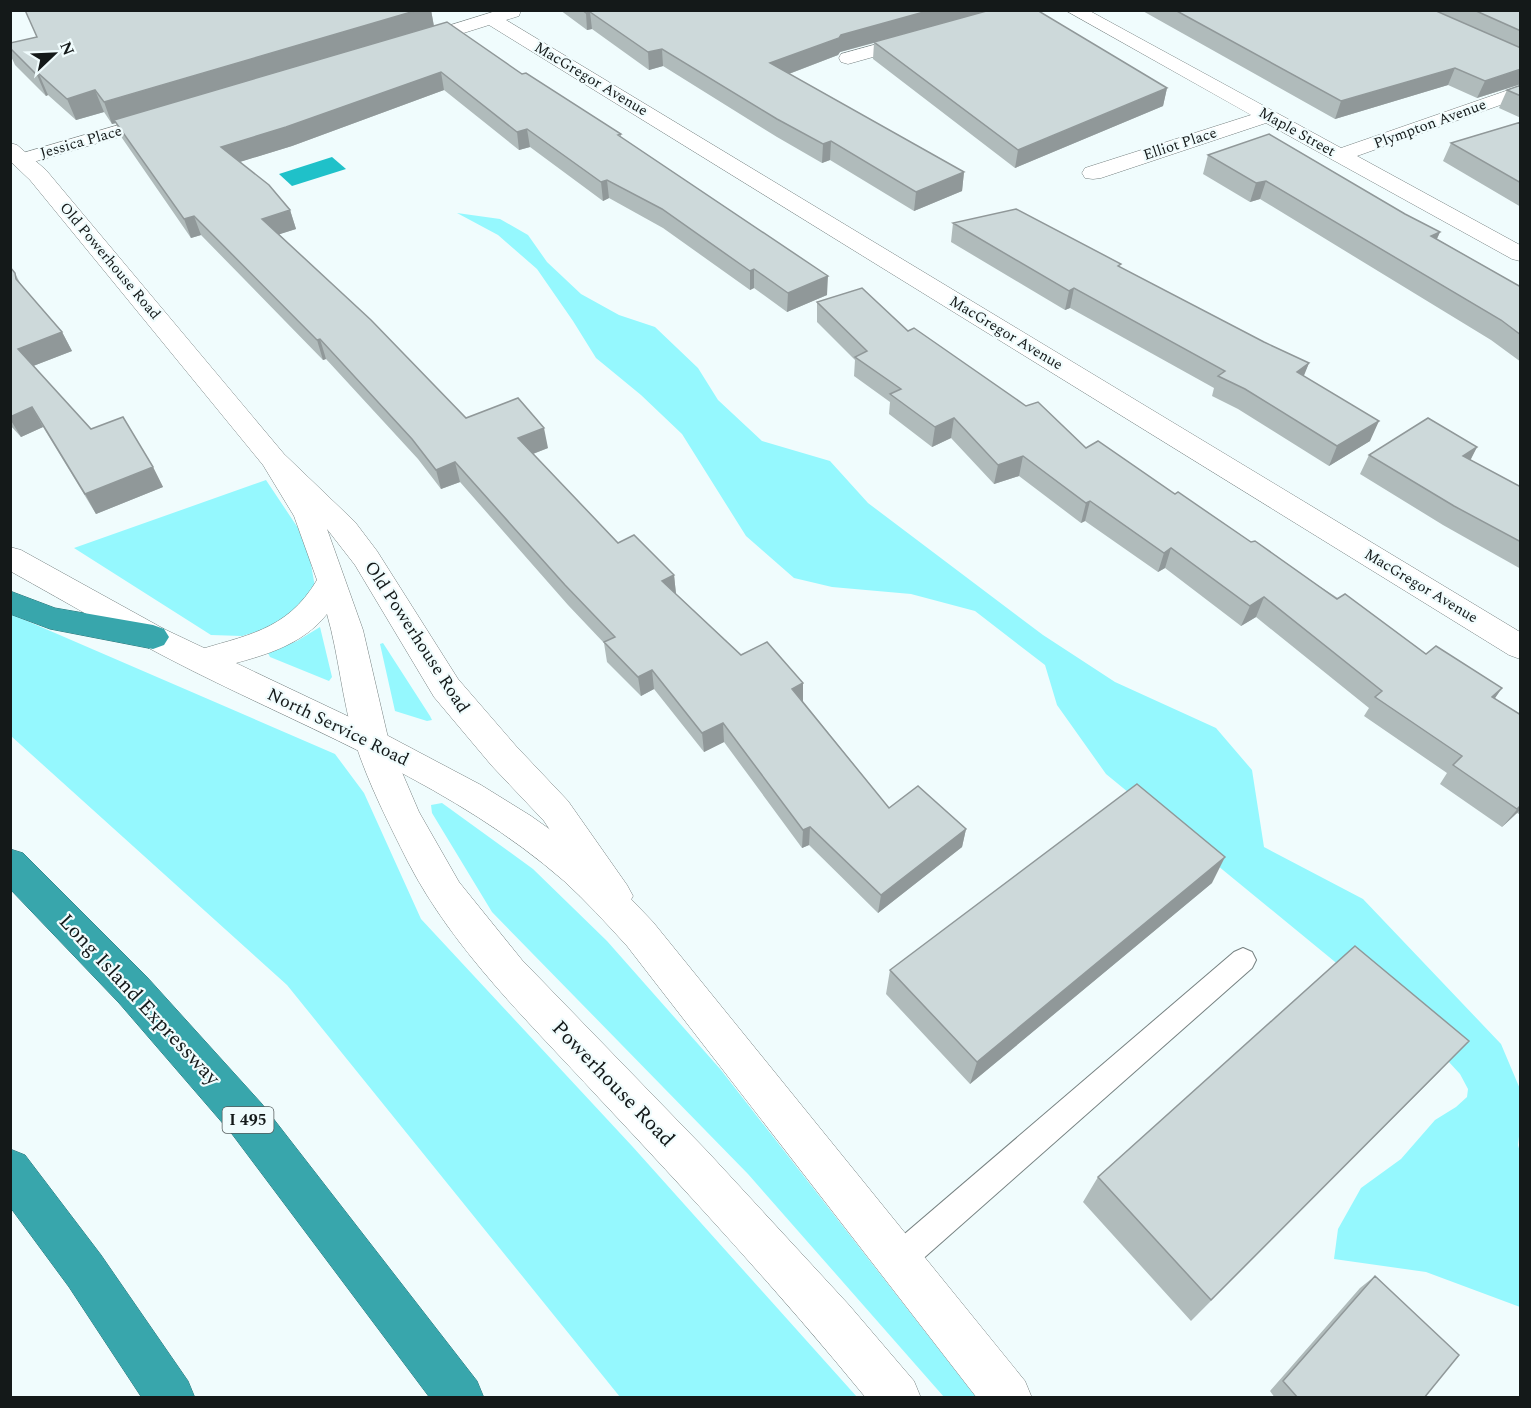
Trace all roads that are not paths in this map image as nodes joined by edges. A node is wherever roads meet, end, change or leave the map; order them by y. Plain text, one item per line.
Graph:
1 (518, 10) edge
2 (1074, 10) edge
3 (492, 19) junction
4 (936, 34) edge
5 (395, 48) edge
6 (848, 58) dead end
7 (1521, 92) edge
8 (184, 112) edge
9 (1267, 116) junction
10 (17, 154) edge
11 (1340, 155) junction
12 (1093, 173) dead end
13 (1521, 254) edge
14 (274, 460) junction
15 (10, 557) edge
16 (332, 580) junction
17 (10, 602) edge
18 (153, 637) junction
19 (1521, 647) edge
20 (202, 660) junction
21 (372, 742) junction
22 (10, 864) edge
23 (640, 934) junction
24 (1243, 960) dead end
25 (10, 1170) edge
26 (898, 1260) junction
27 (171, 1398) edge
28 (460, 1398) edge
29 (897, 1398) edge
30 (1008, 1398) edge

1 - 3 street
2 - 9 street, Maple Street
3 - 5 street
3 - 19 street, MacGregor Avenue
4 - 6 street
7 - 11 street, Plympton Avenue
8 - 10 street, Jessica Place
9 - 11 street, Maple Street
9 - 12 street, Elliot Place
10 - 14 street, Old Powerhouse Road
11 - 13 street, Maple Street
14 - 16 street, Old Powerhouse Road
14 - 23 street, Old Powerhouse Road
15 - 18 street, North Service Road
16 - 20 street
16 - 21 street, Old Powerhouse Road
17 - 18 highway
18 - 20 street, North Service Road
20 - 21 street, North Service Road
21 - 23 street, North Service Road
21 - 29 street, Powerhouse Road
22 - 28 highway, Long Island Expressway / I 495
23 - 26 street
24 - 26 lane
25 - 27 highway
26 - 30 street

